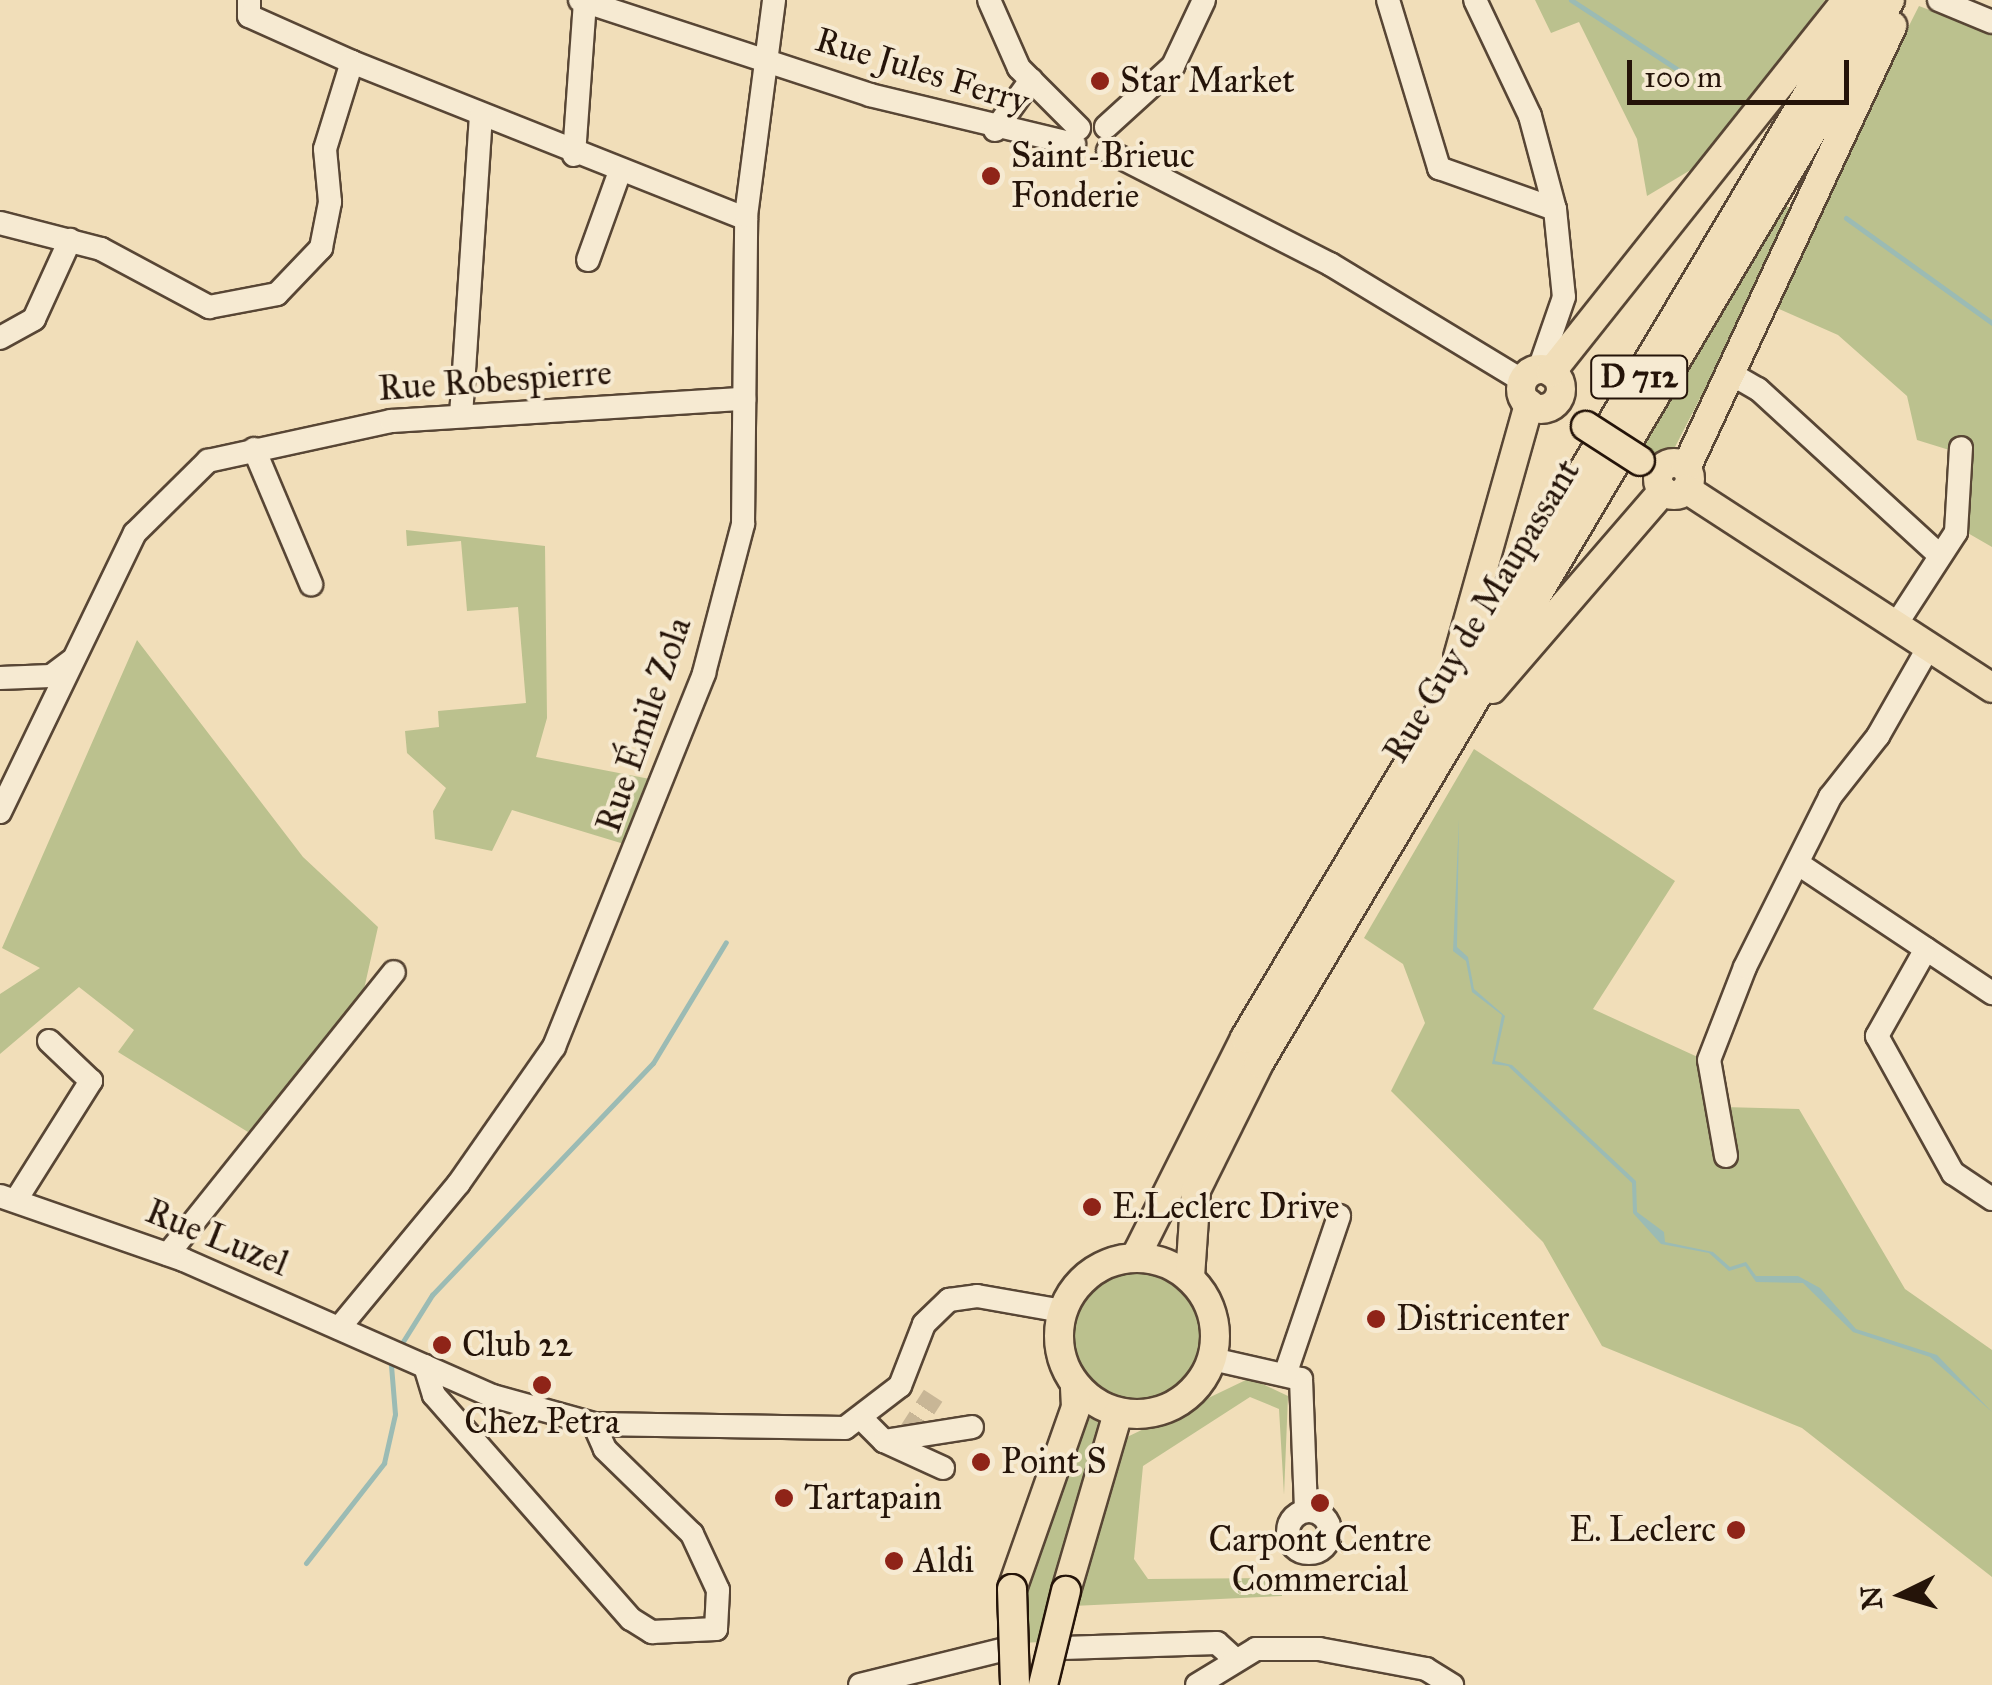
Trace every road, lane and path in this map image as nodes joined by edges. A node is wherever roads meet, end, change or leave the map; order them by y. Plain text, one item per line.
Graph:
1 (774, 0) edge
2 (989, 0) edge
3 (1204, 0) edge
4 (1388, 0) edge
5 (1476, 0) edge
6 (1847, 0) edge
7 (1864, 0) edge
8 (1890, 0) edge
9 (1905, 0) edge
10 (582, 1) edge
11 (1944, 2) edge
12 (249, 8) edge
13 (1992, 22) edge
14 (764, 60) junction
15 (352, 62) junction
16 (1031, 80) junction
17 (481, 116) junction
18 (995, 130) junction
19 (1076, 136) junction
20 (1107, 139) junction
21 (574, 155) junction
22 (619, 174) junction
23 (1556, 209) junction
24 (746, 219) junction
25 (0, 222) edge
26 (70, 240) junction
27 (588, 260) dead end
28 (0, 338) edge
29 (1728, 372) junction
30 (1539, 386) junction
31 (744, 399) junction
32 (462, 416) junction
33 (1960, 448) dead end
34 (254, 449) junction
35 (1667, 476) junction
36 (1939, 555) junction
37 (312, 584) dead end
38 (1898, 623) junction
39 (1930, 644) junction
40 (72, 660) junction
41 (0, 678) edge
42 (1992, 688) edge
43 (1470, 703) junction
44 (1414, 755) junction
45 (0, 812) edge
46 (1800, 865) junction
47 (1926, 949) junction
48 (394, 972) dead end
49 (1992, 993) edge
50 (49, 1041) dead end
51 (1726, 1156) dead end
52 (8, 1198) edge
53 (1992, 1198) edge
54 (1339, 1216) dead end
55 (168, 1254) junction
56 (1136, 1256) junction
57 (1190, 1277) junction
58 (1062, 1312) junction
59 (339, 1328) junction
60 (1212, 1359) junction
61 (414, 1361) junction
62 (1286, 1372) junction
63 (1075, 1385) junction
64 (1118, 1412) junction
65 (863, 1420) junction
66 (594, 1424) junction
67 (972, 1427) dead end
68 (884, 1441) junction
69 (944, 1468) dead end
70 (1306, 1511) dead end
71 (1062, 1648) tunnel mouth
72 (1006, 1649) tunnel mouth
73 (1235, 1660) junction
74 (860, 1685) edge
75 (1015, 1685) edge
76 (1043, 1685) edge
77 (1198, 1685) edge
78 (1452, 1685) edge

1 - 14 street, Rue Émile Zola
2 - 16 street
3 - 20 street
4 - 23 street
5 - 23 street
6 - 30 main road
7 - 44 main road, Rue Guy de Maupassant / D 712
8 - 43 main road, Rue Guy de Maupassant / D 712
9 - 29 main road
10 - 14 street, Rue Jules Ferry
10 - 21 street
11 - 13 street
12 - 15 street
14 - 18 street, Rue Jules Ferry
14 - 24 street, Rue Émile Zola
15 - 17 street
15 - 26 street
16 - 18 street
16 - 19 street
17 - 21 street
17 - 32 street
18 - 19 street, Rue Jules Ferry
19 - 20 street, Rue Jules Ferry
19 - 20 street, Rue Jules Ferry
20 - 30 street, Rue Jules Ferry
21 - 22 street
22 - 24 street
22 - 27 street
23 - 30 street
24 - 31 street, Rue Émile Zola
25 - 26 street
26 - 28 street
29 - 35 main road
29 - 36 street
30 - 35 main road, bridge
30 - 44 main road
31 - 32 street, Rue Robespierre
31 - 59 street, Rue Émile Zola
32 - 34 street, Rue Robespierre
33 - 36 street
34 - 37 street
34 - 40 street, Rue Robespierre
35 - 38 main road
35 - 43 main road
36 - 38 street
38 - 39 main road
39 - 42 main road
39 - 46 street
40 - 41 street
40 - 45 street, Rue Robespierre
43 - 57 main road, Rue Guy de Maupassant / D 712
44 - 56 main road, Rue Guy de Maupassant / D 712
46 - 47 street
46 - 51 street
47 - 49 street
47 - 53 street
48 - 55 street
50 - 52 street
52 - 55 street, Rue Luzel
54 - 62 street
55 - 59 street, Rue Luzel
56 - 57 main road
56 - 58 main road
57 - 60 main road
58 - 63 main road
58 - 65 street
59 - 61 street, Rue Luzel
60 - 62 street
60 - 64 main road
61 - 66 street, Rue Luzel
61 - 66 street
62 - 70 street
63 - 64 main road
63 - 75 main road, bridge
64 - 76 main road, bridge
65 - 66 street, Rue Luzel
65 - 68 street
67 - 68 street
68 - 69 street
71 - 73 street
72 - 74 street
73 - 77 street
73 - 78 street

